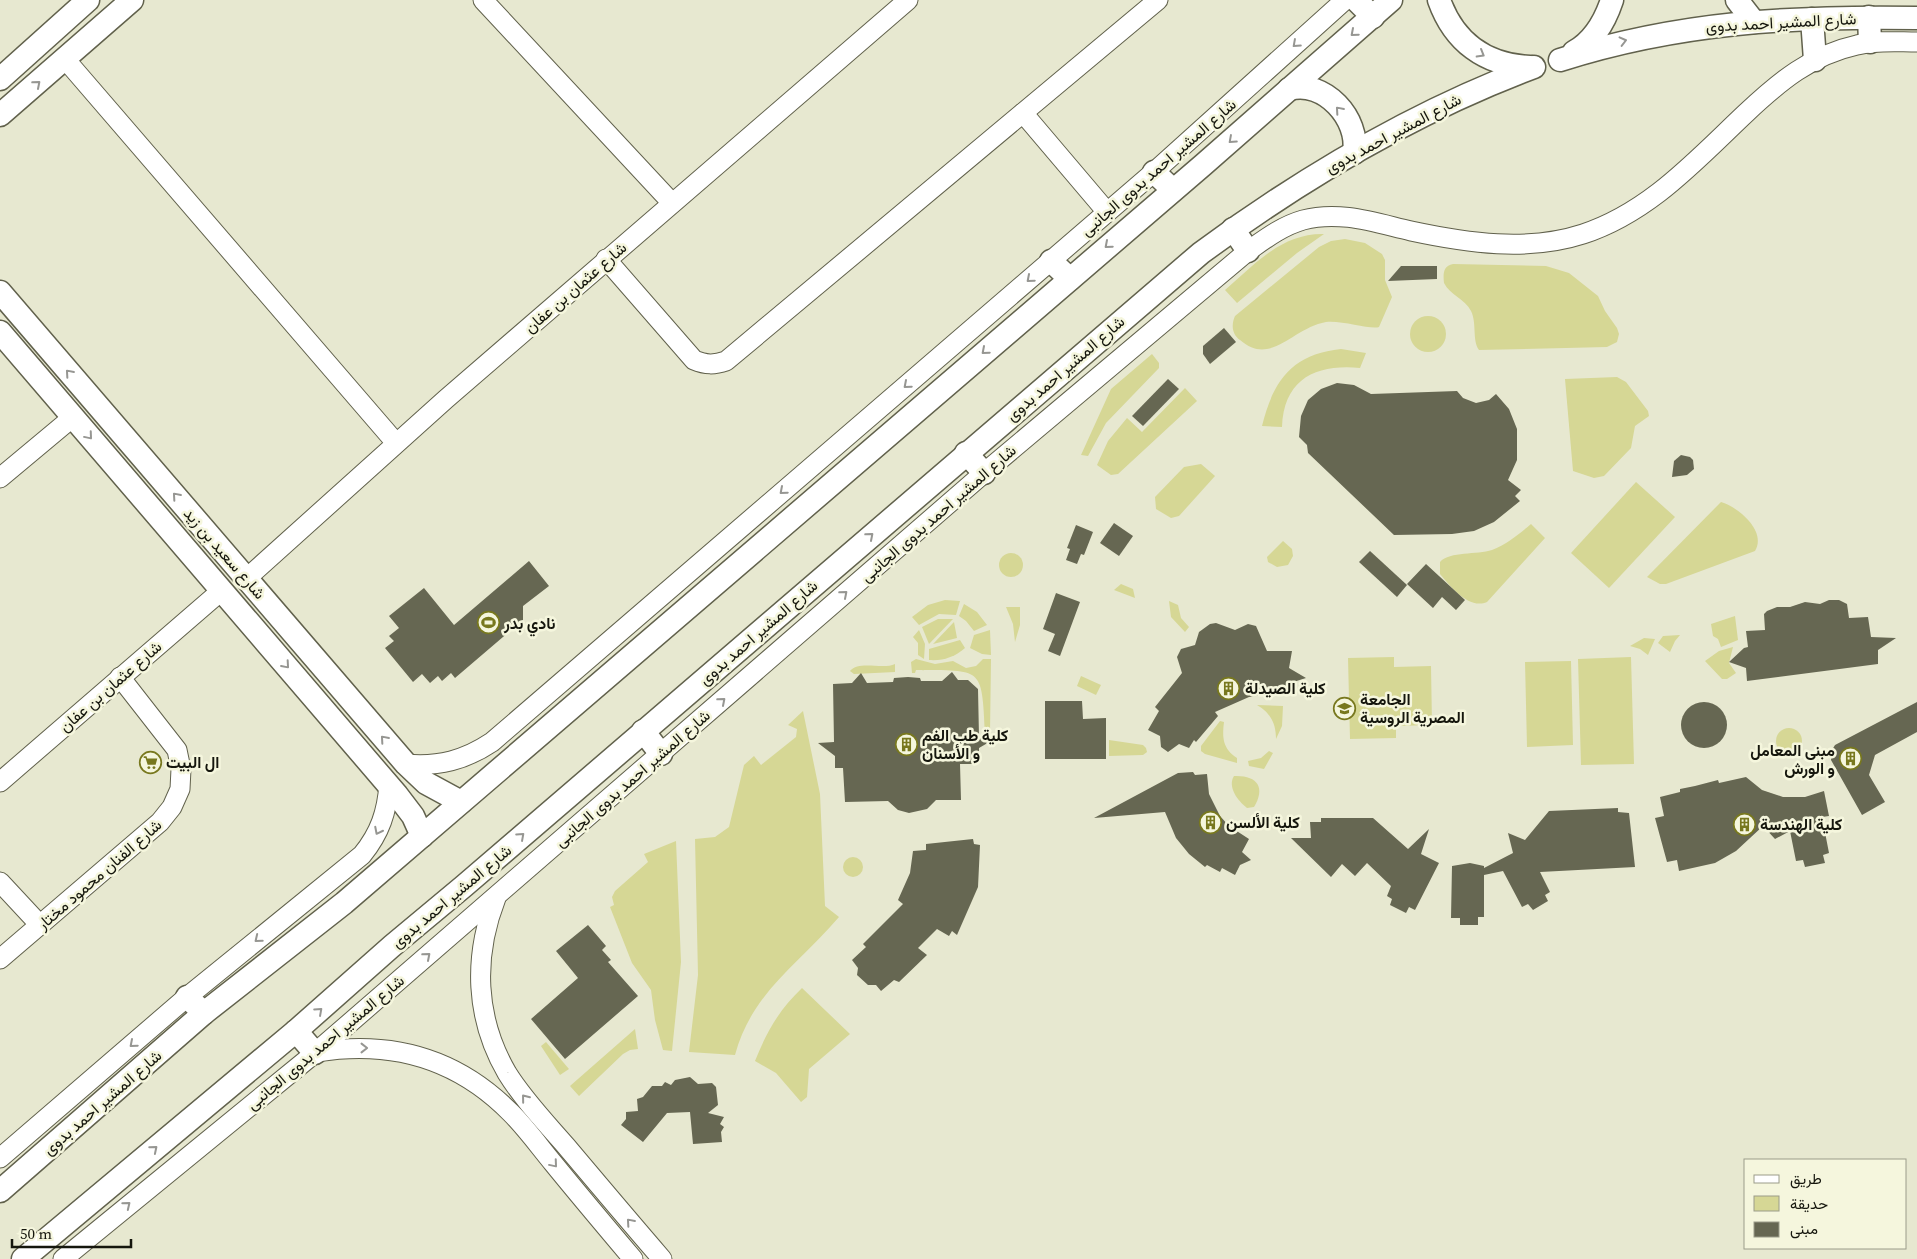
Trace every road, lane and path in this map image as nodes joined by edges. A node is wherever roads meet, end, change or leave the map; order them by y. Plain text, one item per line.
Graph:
1 (88, 0) edge
2 (132, 0) edge
3 (483, 0) edge
4 (908, 0) edge
5 (1345, 0) edge
6 (1356, 0) edge
7 (1390, 0) edge
8 (1440, 0) edge
9 (1612, 0) edge
10 (1737, 0) edge
11 (1150, 3) edge
12 (1373, 17) junction
13 (1869, 17) junction
14 (1917, 18) edge
15 (1812, 19) junction
16 (1754, 22) junction
17 (1870, 42) junction
18 (1917, 42) edge
19 (65, 59) junction
20 (1560, 60) junction
21 (1815, 60) junction
22 (1534, 67) junction
23 (0, 79) edge
24 (1289, 89) junction
25 (1023, 113) junction
26 (0, 115) edge
27 (1354, 153) junction
28 (1154, 172) junction
29 (1173, 190) junction
30 (672, 203) junction
31 (1107, 212) junction
32 (1233, 229) junction
33 (1248, 251) junction
34 (606, 259) junction
35 (1051, 261) junction
36 (1070, 279) junction
37 (0, 292) edge
38 (0, 332) edge
39 (73, 417) junction
40 (396, 442) junction
41 (966, 453) junction
42 (984, 473) junction
43 (0, 478) edge
44 (200, 524) junction
45 (179, 544) junction
46 (226, 554) junction
47 (205, 573) junction
48 (252, 585) junction
49 (221, 592) junction
50 (236, 609) junction
51 (288, 627) junction
52 (268, 645) junction
53 (120, 677) junction
54 (643, 731) junction
55 (661, 754) junction
56 (406, 764) junction
57 (0, 782) edge
58 (388, 784) junction
59 (461, 802) junction
60 (422, 836) junction
61 (0, 882) edge
62 (497, 896) junction
63 (40, 925) junction
64 (0, 959) edge
65 (187, 997) junction
66 (204, 1013) junction
67 (296, 1031) junction
68 (315, 1052) junction
69 (0, 1158) edge
70 (0, 1191) edge
71 (612, 1201) junction
72 (596, 1215) junction
73 (23, 1259) edge
74 (63, 1259) edge
75 (633, 1259) edge
76 (662, 1259) edge

1 - 23 street
2 - 19 street
3 - 30 street
4 - 30 street, شارع عثمان بن عفان
5 -> 28 street, شارع المشير احمد بدوى الجانبى
6 - 12 street
7 - 12 street, شارع المشير احمد بدوى
8 -> 22 street
9 - 20 street
10 - 16 street
11 - 25 street
12 -> 24 street, شارع المشير احمد بدوى
13 - 14 street, شارع المشير احمد بدوى
13 - 15 street, شارع المشير احمد بدوى
13 - 17 street
15 - 16 street, شارع المشير احمد بدوى
15 - 21 street
20 -> 16 street, شارع المشير احمد بدوى
17 - 18 street, شارع المشير احمد بدوى الجانبى
17 - 21 street, شارع المشير احمد بدوى الجانبى
26 -> 19 street
19 - 40 street
20 - 22 street
21 - 33 street, شارع المشير احمد بدوى الجانبى
22 - 27 street, شارع المشير احمد بدوى
27 -> 24 street
24 -> 29 street, شارع المشير احمد بدوى
25 - 31 street
25 - 34 street
27 - 32 street, شارع المشير احمد بدوى
28 - 29 street
28 - 31 street, شارع المشير احمد بدوى الجانبى
29 -> 36 street, شارع المشير احمد بدوى
30 - 34 street, شارع عثمان بن عفان
31 - 35 street, شارع المشير احمد بدوى الجانبى
32 - 33 street
32 - 41 street, شارع المشير احمد بدوى
33 - 42 street, شارع المشير احمد بدوى الجانبى
34 - 40 street, شارع عثمان بن عفان
35 - 36 street
35 -> 56 street, شارع المشير احمد بدوى الجانبى
36 -> 59 street, شارع المشير احمد بدوى
44 -> 37 street, شارع سعيد بن زيد
38 - 39 street, شارع سعيد بن زيد
39 - 43 street
39 -> 45 street, شارع سعيد بن زيد
40 - 48 street, شارع عثمان بن عفان
41 - 42 street
54 -> 41 street, شارع المشير احمد بدوى
55 -> 42 street, شارع المشير احمد بدوى الجانبى
44 - 45 street
44 - 46 street, شارع سعيد بن زيد
45 - 47 street, شارع سعيد بن زيد
46 - 47 street
46 - 48 street, شارع سعيد بن زيد
47 - 49 street, شارع سعيد بن زيد
48 - 50 street
48 - 51 street, شارع سعيد بن زيد
49 - 50 street, شارع سعيد بن زيد
49 - 53 street, شارع عثمان بن عفان
50 - 52 street, شارع سعيد بن زيد
51 - 52 street
56 -> 51 street, شارع سعيد بن زيد
52 -> 58 street, شارع سعيد بن زيد
53 - 57 street, شارع عثمان بن عفان
53 - 63 street, شارع الفنان محمود مختار
54 - 55 street
67 -> 54 street, شارع المشير احمد بدوى
55 - 62 street, شارع المشير احمد بدوى الجانبى
56 - 59 street, شارع سعيد بن زيد
58 - 60 street, شارع سعيد بن زيد
58 -> 65 street
59 - 60 street, شارع المشير احمد بدوى
60 - 66 street, شارع المشير احمد بدوى
61 - 63 street
68 -> 62 street, شارع المشير احمد بدوى الجانبى
71 -> 62 street
63 - 64 street, شارع الفنان محمود مختار
65 - 66 street
65 -> 69 street
66 - 70 street, شارع المشير احمد بدوى
67 - 68 street
73 -> 67 street, شارع المشير احمد بدوى
68 -> 72 street
74 -> 68 street, شارع المشير احمد بدوى الجانبى
71 - 72 street
76 -> 71 street
72 - 75 street

